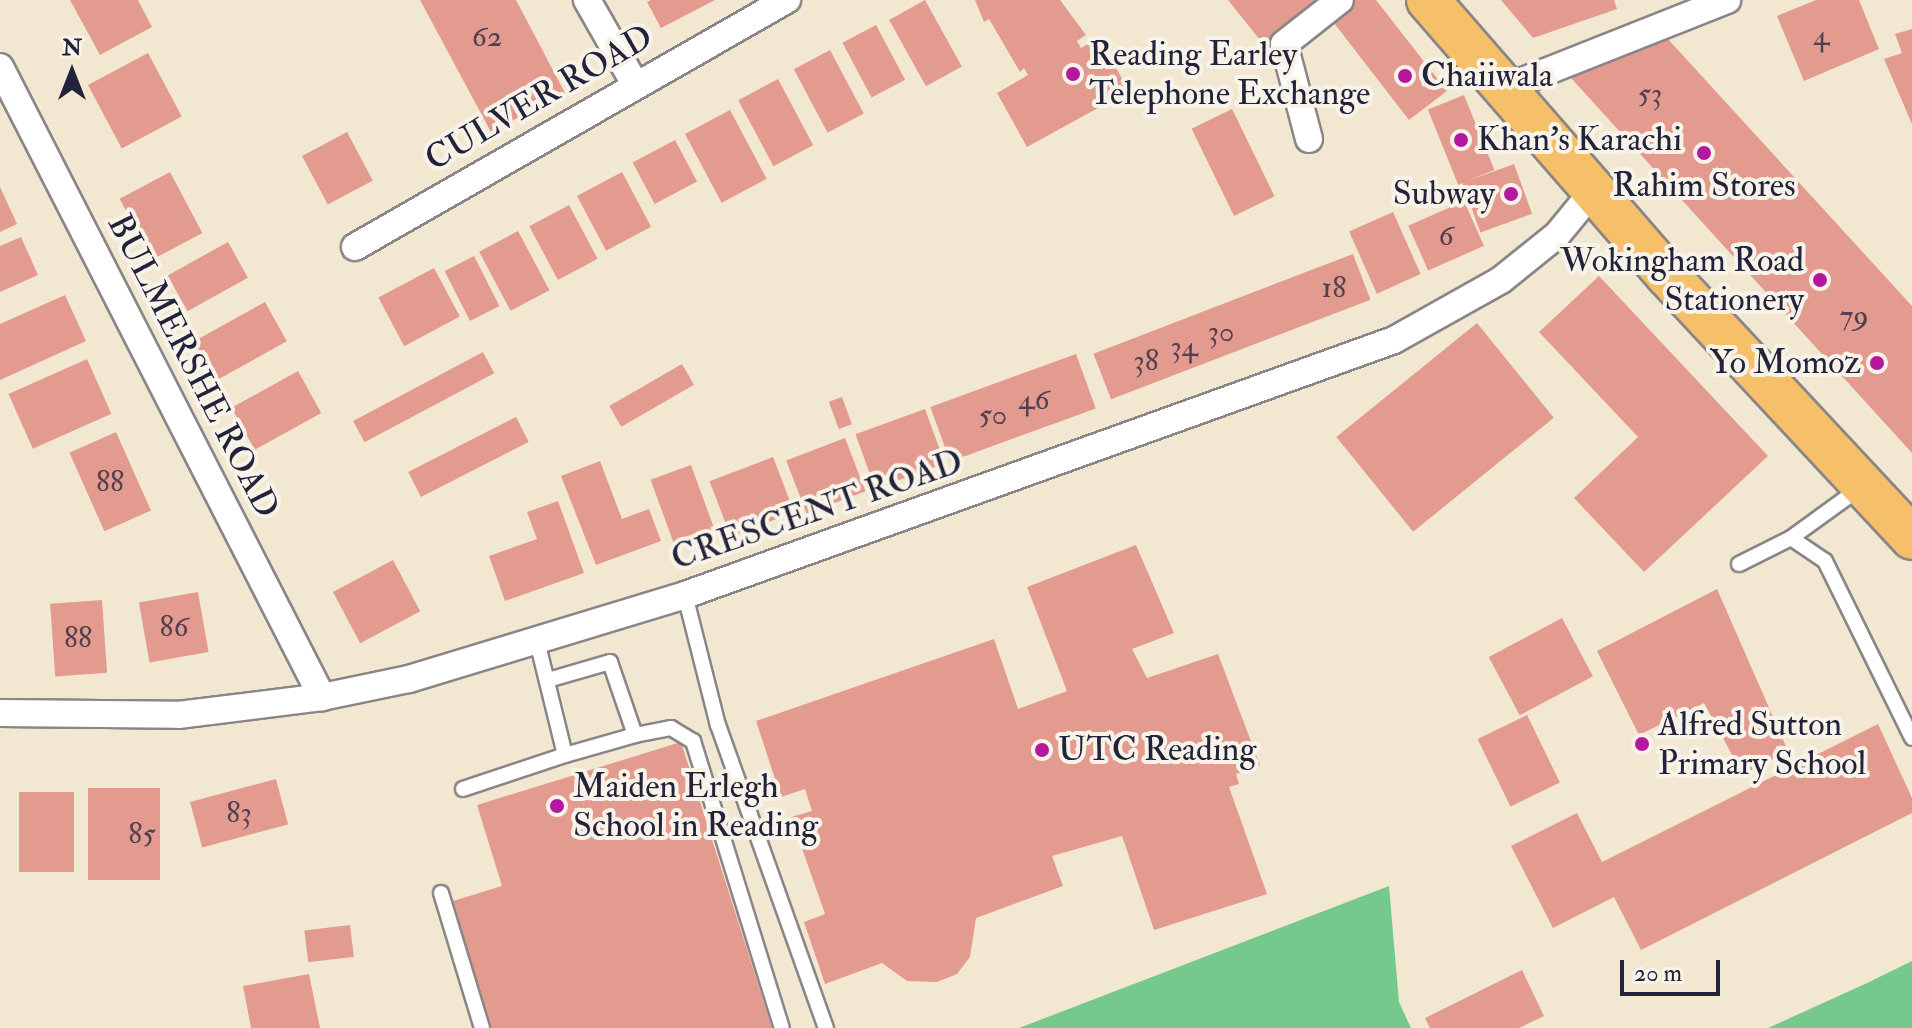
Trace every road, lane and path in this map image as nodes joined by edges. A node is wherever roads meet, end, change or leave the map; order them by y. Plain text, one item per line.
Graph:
1 (587, 0) edge
2 (787, 0) edge
3 (1340, 0) edge
4 (1428, 0) edge
5 (1727, 0) edge
6 (1696, 5) edge
7 (2, 74) edge
8 (635, 84) junction
9 (1505, 88) junction
10 (1309, 139) dead end
11 (1594, 190) junction
12 (355, 247) dead end
13 (1863, 485) junction
14 (1791, 538) junction
15 (1912, 538) edge
16 (1739, 564) dead end
17 (685, 595) junction
18 (537, 641) junction
19 (548, 680) junction
20 (322, 697) junction
21 (0, 713) edge
22 (635, 735) junction
23 (1912, 738) edge
24 (565, 755) junction
25 (463, 789) dead end
26 (441, 893) dead end
27 (482, 1028) edge
28 (782, 1028) edge
29 (826, 1028) edge

1 - 8 street
2 - 8 street, CULVER ROAD
3 - 10 street
4 - 9 main road
5 - 6 street
6 - 9 street
7 - 20 street, BULMERSHE ROAD
8 - 12 street, CULVER ROAD
9 - 11 main road
11 - 13 main road
11 - 17 street, CRESCENT ROAD
13 - 14 lane
13 - 15 main road
14 - 16 lane
14 - 23 lane
17 - 18 street, CRESCENT ROAD
17 - 29 lane
18 - 19 lane
18 - 20 street, CRESCENT ROAD
19 - 22 lane
19 - 24 lane
20 - 21 street, CRESCENT ROAD
22 - 24 lane
22 - 28 lane
24 - 25 lane
26 - 27 lane

